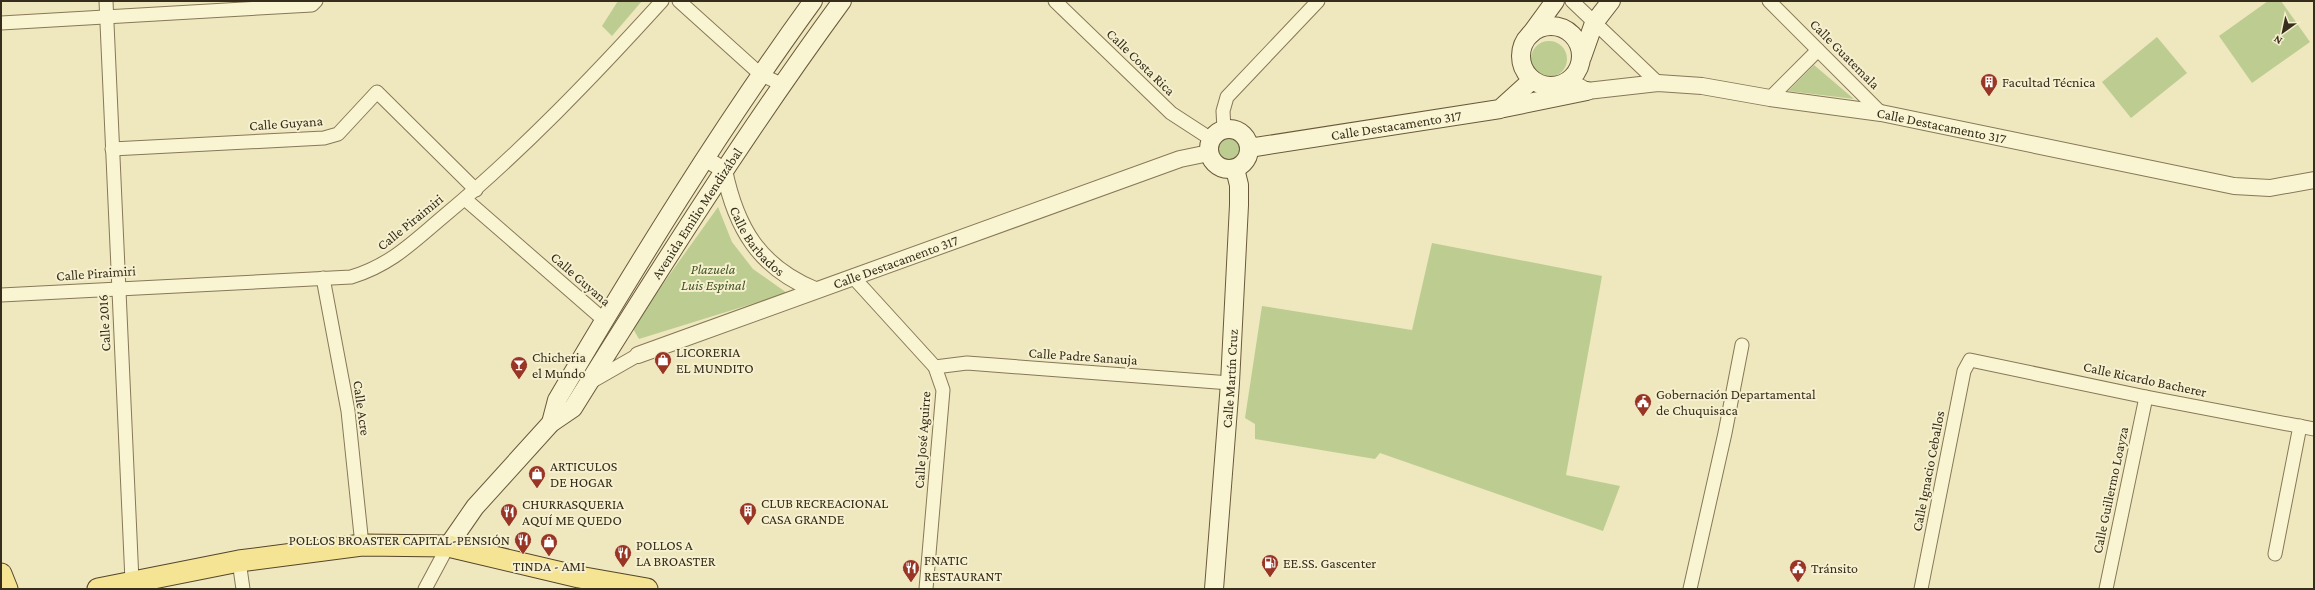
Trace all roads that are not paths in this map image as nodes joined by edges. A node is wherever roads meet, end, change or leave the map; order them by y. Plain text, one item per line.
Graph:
1 (106, 1) edge
2 (316, 1) edge
3 (662, 1) edge
4 (679, 1) edge
5 (813, 1) edge
6 (842, 1) edge
7 (1055, 1) edge
8 (1318, 1) edge
9 (1555, 1) edge
10 (1572, 1) edge
11 (1610, 1) edge
12 (1769, 1) edge
13 (106, 16) junction
14 (1, 23) edge
15 (1594, 23) junction
16 (1531, 34) junction
17 (1818, 50) junction
18 (1582, 57) junction
19 (760, 74) junction
20 (1532, 80) junction
21 (1569, 81) junction
22 (1658, 83) junction
23 (781, 84) junction
24 (1587, 91) junction
25 (1770, 98) junction
26 (1500, 109) junction
27 (1881, 113) junction
28 (1214, 141) junction
29 (1249, 148) junction
30 (112, 149) junction
31 (706, 158) junction
32 (1235, 168) junction
33 (724, 170) junction
34 (2314, 180) edge
35 (476, 190) junction
36 (465, 199) junction
37 (853, 277) junction
38 (323, 278) junction
39 (119, 288) junction
40 (815, 290) junction
41 (1, 296) edge
42 (604, 320) junction
43 (1742, 345) dead end
44 (638, 355) joint
45 (1970, 360) joint
46 (935, 367) junction
47 (1230, 383) junction
48 (588, 384) junction
49 (2146, 397) junction
50 (551, 423) junction
51 (2300, 426) junction
52 (2314, 429) edge
53 (362, 545) junction
54 (448, 546) junction
55 (2274, 554) dead end
56 (239, 561) junction
57 (1, 574) edge
58 (132, 581) junction
59 (7, 589) edge
60 (98, 589) edge
61 (242, 589) edge
62 (425, 589) edge
63 (647, 589) edge
64 (926, 589) edge
65 (1214, 589) edge
66 (1690, 589) edge
67 (1921, 589) edge
68 (2106, 589) edge

1 - 13 street, Calle 2016
2 - 13 street
3 - 35 street, Calle Piraimiri
4 - 19 street
5 - 19 main road, Avenida Emilio Mendizábal
6 - 23 main road, Avenida Emilio Mendizábal
7 - 28 street, Calle Costa Rica
8 - 28 street
9 - 16 main road
10 - 15 street
11 - 15 main road
12 - 17 street, Calle Guatemala
13 - 14 street
13 - 30 street, Calle 2016
15 - 18 main road
15 - 22 street
16 - 18 main road
16 - 20 main road
17 - 25 street
17 - 27 street, Calle Guatemala
18 - 21 main road
19 - 23 street
19 - 31 main road, Avenida Emilio Mendizábal
20 - 21 main road
20 - 26 main road
21 - 24 street
22 - 24 street, Calle Destacamento 317
22 - 25 street, Calle Destacamento 317
23 - 33 main road, Avenida Emilio Mendizábal
24 - 26 main road, Calle Destacamento 317
25 - 27 street, Calle Destacamento 317
26 - 29 main road, Calle Destacamento 317
27 - 34 street, Calle Destacamento 317
28 - 29 main road
28 - 32 main road
28 - 37 street, Calle Destacamento 317
29 - 32 main road
30 - 35 street, Calle Guyana
30 - 39 street, Calle 2016
31 - 33 street
31 - 42 main road, Avenida Emilio Mendizábal
32 - 47 main road, Calle Martín Cruz
33 - 40 street, Calle Barbados
33 - 48 main road, Avenida Emilio Mendizábal
35 - 36 street, Calle Piraimiri
36 - 38 street, Calle Piraimiri
36 - 42 street, Calle Guyana
37 - 40 street, Calle Destacamento 317
37 - 46 street, Calle José Aguirre
38 - 39 street, Calle Piraimiri
38 - 53 street, Calle Acre
39 - 41 street, Calle Piraimiri
39 - 58 street, Calle 2016
40 - 44 street, Calle Destacamento 317
42 - 50 main road, Avenida Emilio Mendizábal
43 - 66 street
44 - 48 street, Calle Destacamento 317
45 - 49 street, Calle Ricardo Bacherer
45 - 67 street, Calle Ignacio Ceballos
46 - 47 street, Calle Padre Sanauja
46 - 64 street, Calle José Aguirre
47 - 65 main road, Calle Martín Cruz
48 - 50 main road, Avenida Emilio Mendizábal
49 - 51 street, Calle Ricardo Bacherer
49 - 68 street, Calle Guillermo Loayza
50 - 54 main road, Avenida Emilio Mendizábal
51 - 52 street, Calle Ricardo Bacherer
51 - 55 street
53 - 54 main road
53 - 56 main road
54 - 62 street, Avenida Emilio Mendizábal
54 - 63 main road
56 - 58 main road
56 - 61 street
57 - 59 main road
58 - 60 main road

